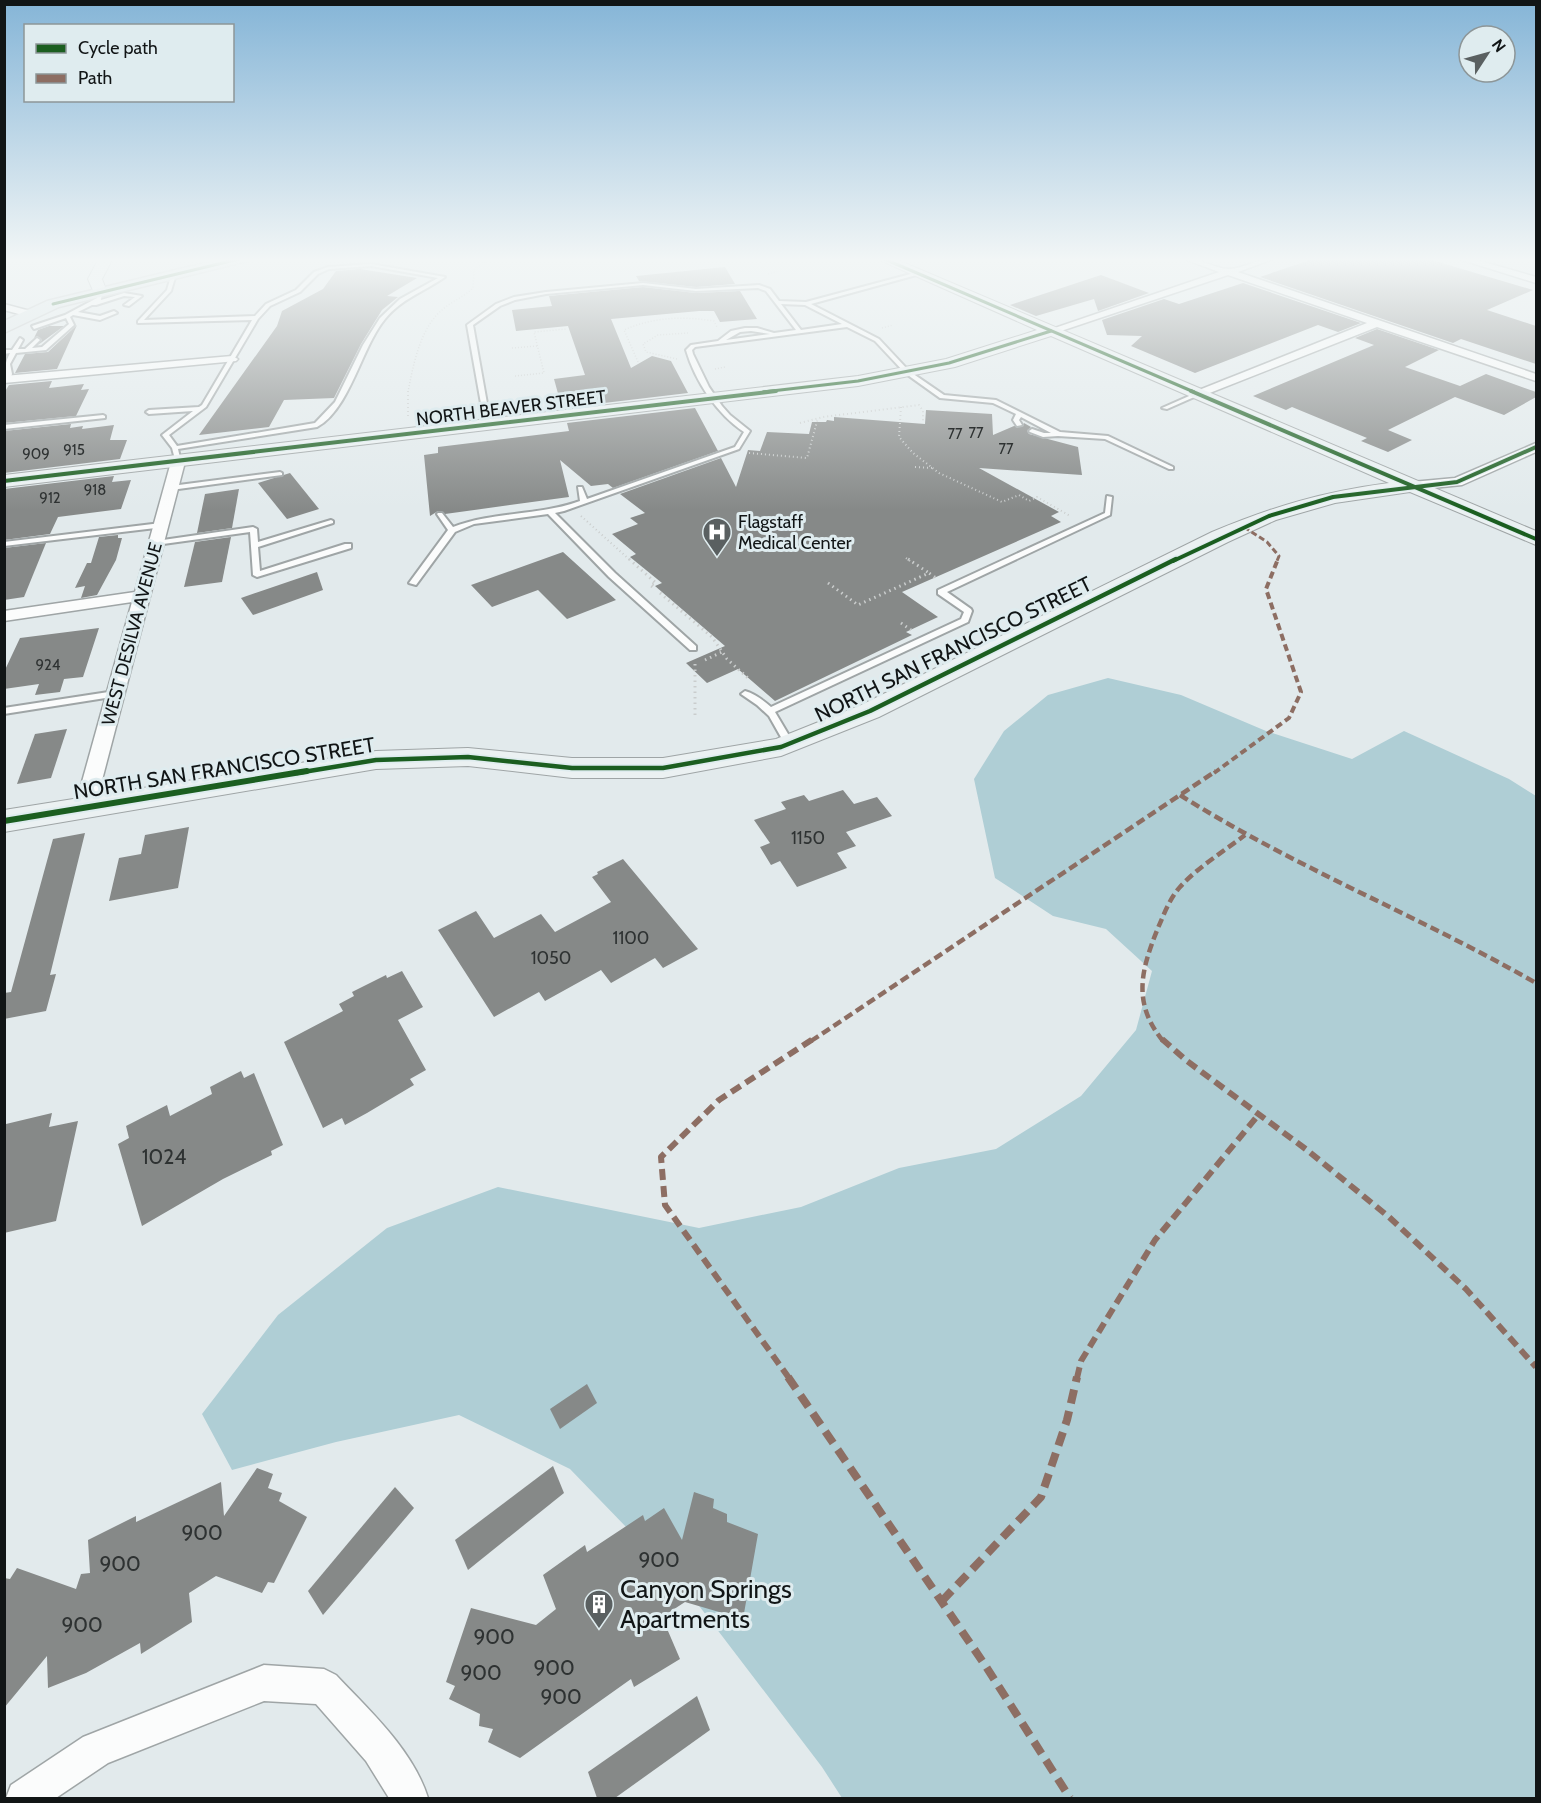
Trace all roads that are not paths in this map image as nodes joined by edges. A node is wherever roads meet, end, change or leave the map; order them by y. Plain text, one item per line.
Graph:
1 (19, 342) edge
2 (36, 342) edge
3 (55, 342) edge
4 (242, 342) edge
5 (367, 342) edge
6 (473, 342) edge
7 (710, 342) edge
8 (879, 342) edge
9 (1015, 342) edge
10 (1077, 342) edge
11 (1329, 342) edge
12 (1432, 342) edge
13 (26, 351) junction
14 (4, 352) edge
15 (14, 352) junction
16 (232, 358) junction
17 (908, 372) junction
18 (1536, 378) edge
19 (6, 380) edge
20 (1198, 394) junction
21 (712, 399) junction
22 (1165, 408) dead end
23 (200, 409) junction
24 (149, 412) dead end
25 (1019, 414) junction
26 (103, 417) dead end
27 (1019, 425) dead end
28 (488, 426) junction
29 (4, 427) edge
30 (1032, 431) dead end
31 (1059, 434) junction
32 (1536, 447) edge
33 (177, 455) junction
34 (1171, 468) dead end
35 (280, 474) dead end
36 (4, 481) edge
37 (1412, 486) junction
38 (171, 488) junction
39 (580, 488) dead end
40 (1109, 497) dead end
41 (581, 503) junction
42 (549, 511) junction
43 (441, 514) dead end
44 (331, 522) dead end
45 (161, 525) junction
46 (452, 530) junction
47 (1536, 539) edge
48 (156, 543) junction
49 (4, 544) edge
50 (254, 546) junction
51 (348, 546) dead end
52 (413, 583) dead end
53 (142, 596) junction
54 (4, 616) edge
55 (693, 648) dead end
56 (116, 694) junction
57 (746, 694) dead end
58 (4, 711) edge
59 (770, 711) junction
60 (789, 744) junction
61 (85, 807) junction
62 (4, 821) edge
63 (24, 1798) edge
64 (410, 1798) edge

1 - 15 lane
2 - 13 lane
3 - 13 lane
4 - 16 lane
5 - 33 lane
6 - 28 lane
7 - 21 lane
8 - 17 lane
9 - 17 street, NORTH BEAVER STREET
10 - 20 street
11 - 20 street
12 - 18 street
13 - 15 lane
14 - 15 lane
15 - 19 lane
16 - 19 street
16 - 23 lane
17 - 21 street, NORTH BEAVER STREET
17 - 25 lane
20 - 22 lane
20 - 37 street
21 - 28 street, NORTH BEAVER STREET
21 - 41 lane
23 - 24 lane
23 - 33 lane
25 - 27 lane
25 - 31 lane
26 - 29 lane
28 - 33 street, NORTH BEAVER STREET
30 - 31 lane
31 - 34 lane
32 - 37 street, NORTH SAN FRANCISCO STREET
33 - 36 street, NORTH BEAVER STREET
33 - 38 street, WEST DESILVA AVENUE
35 - 38 lane
37 - 47 street
37 - 60 street, NORTH SAN FRANCISCO STREET
38 - 45 street, WEST DESILVA AVENUE
39 - 41 lane
40 - 59 lane
41 - 42 lane
42 - 46 lane
42 - 55 lane
43 - 46 lane
44 - 50 lane
45 - 48 street, WEST DESILVA AVENUE
45 - 49 lane
46 - 52 lane
48 - 50 lane
48 - 53 street, WEST DESILVA AVENUE
50 - 51 lane
53 - 54 street
53 - 56 street, WEST DESILVA AVENUE
56 - 58 lane
56 - 61 street, WEST DESILVA AVENUE
57 - 59 lane
59 - 60 lane
60 - 61 street, NORTH SAN FRANCISCO STREET
61 - 62 street, NORTH SAN FRANCISCO STREET
63 - 64 street

